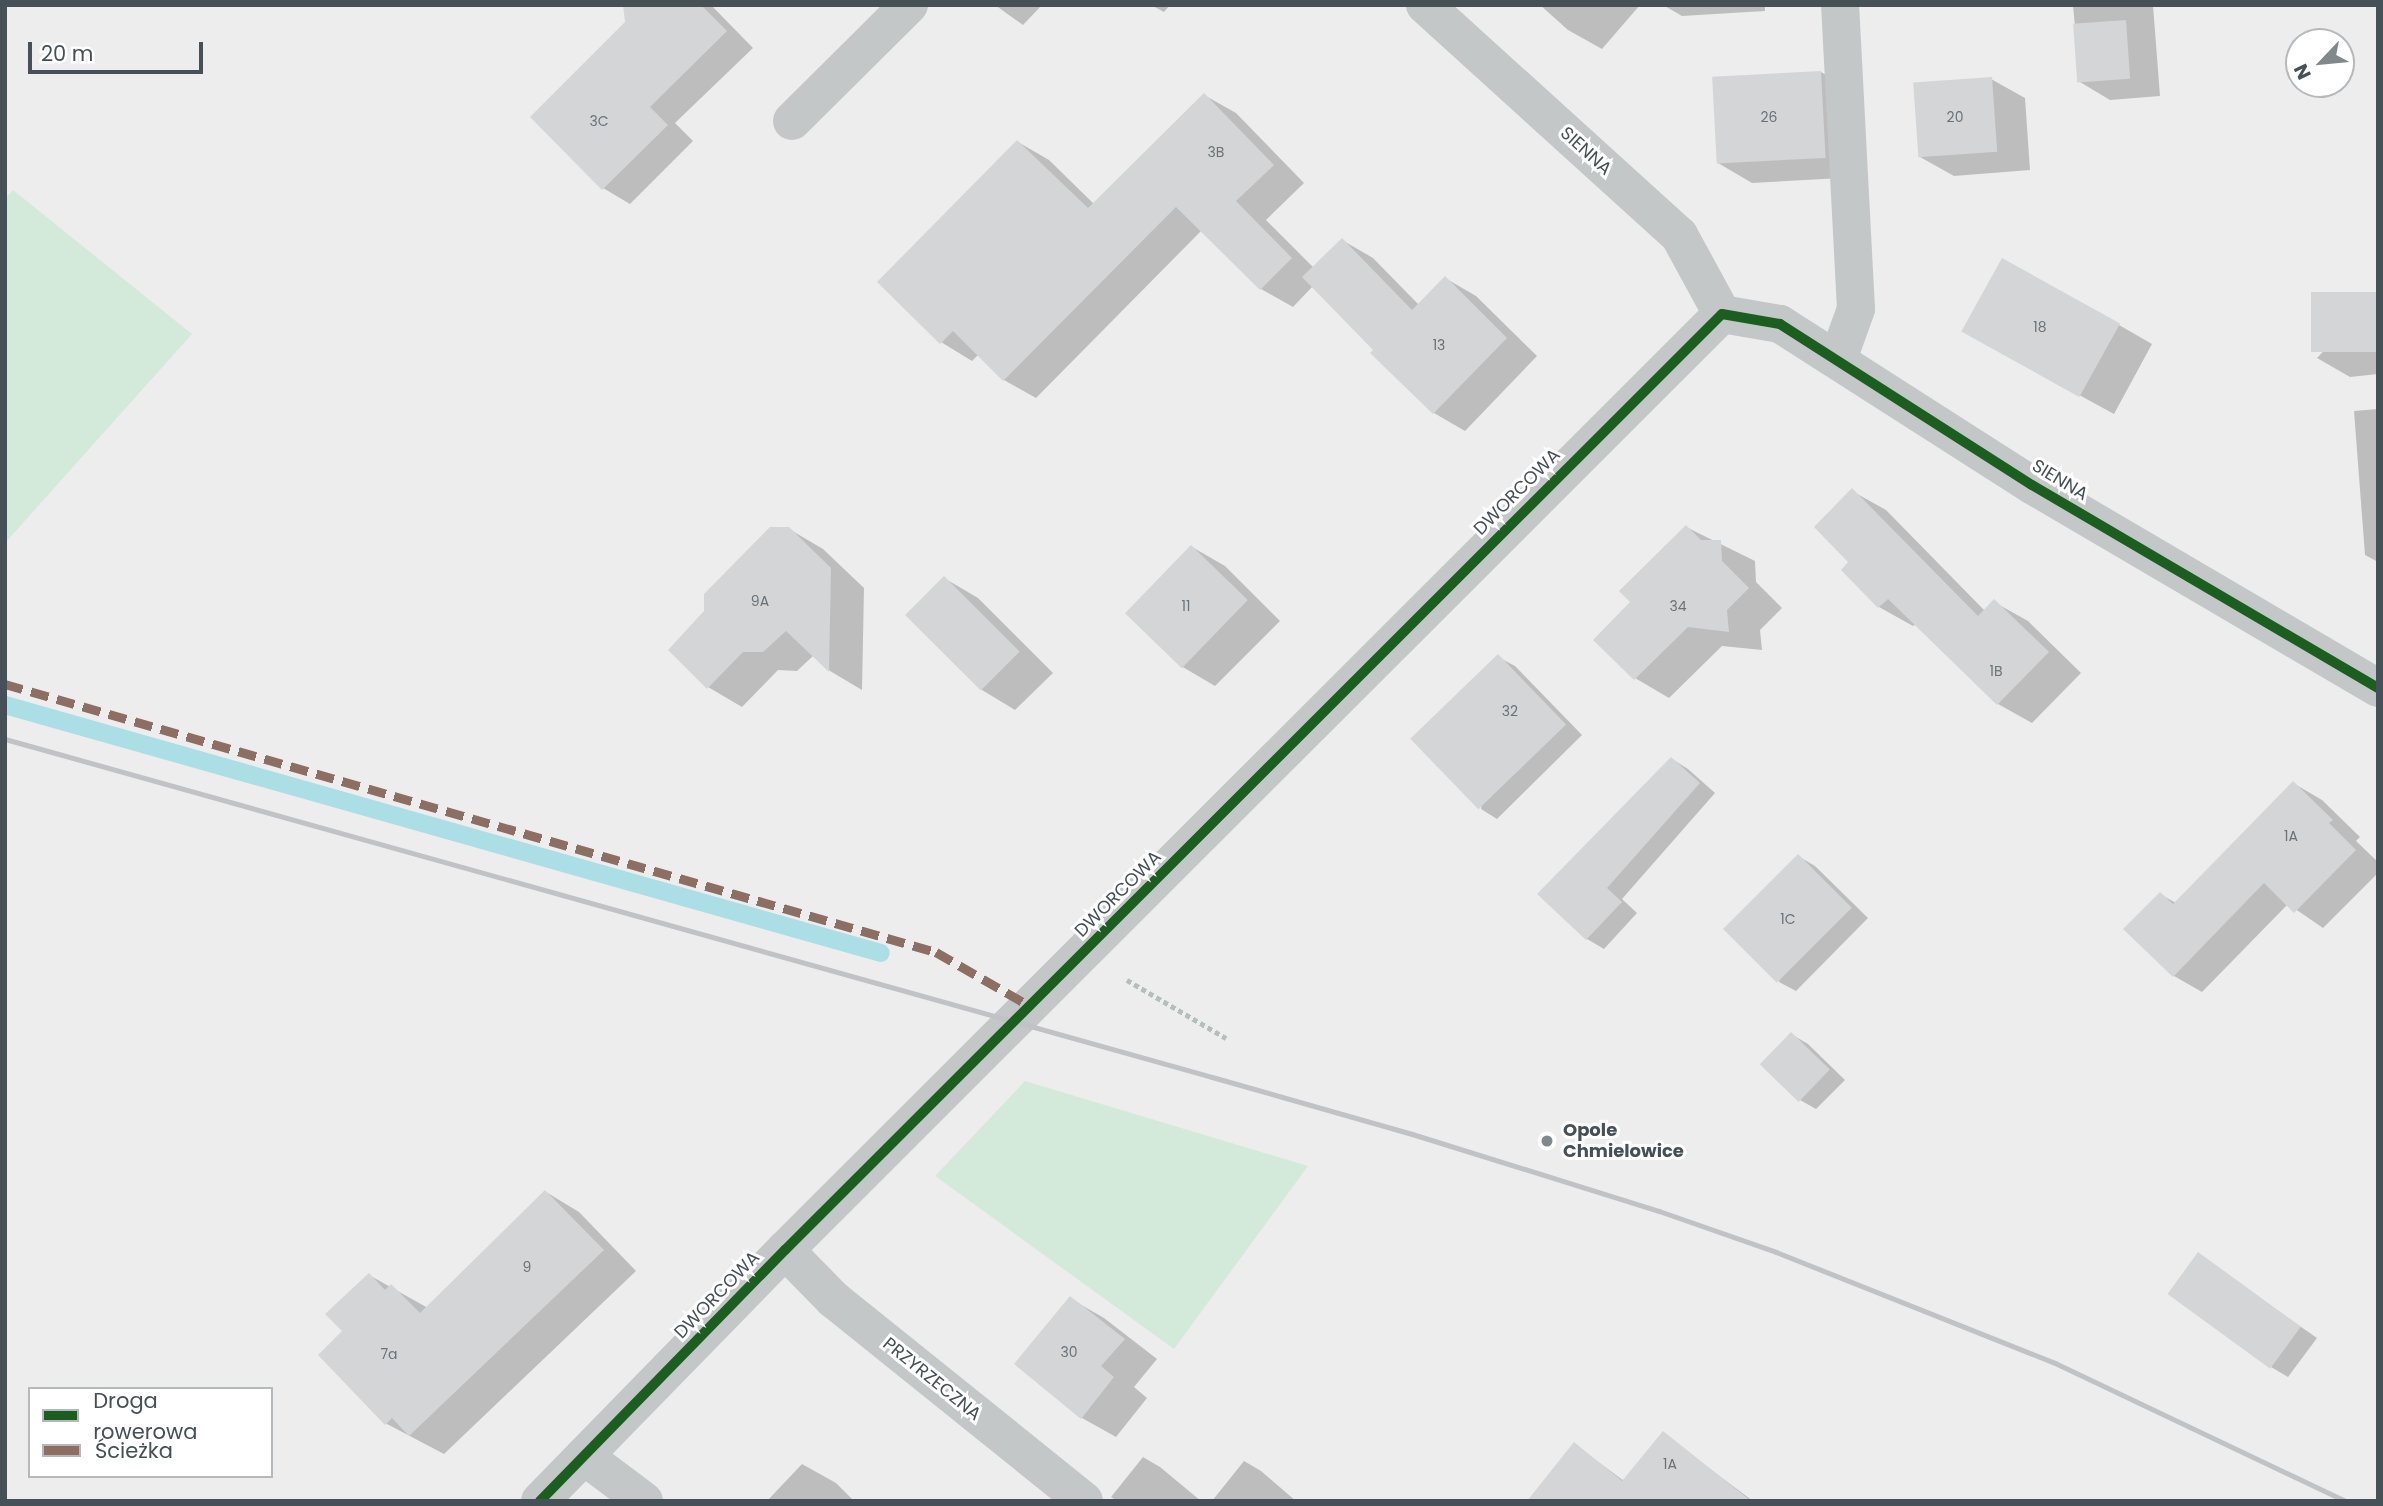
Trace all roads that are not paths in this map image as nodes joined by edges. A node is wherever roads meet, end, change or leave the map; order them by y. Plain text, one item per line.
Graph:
1 (909, 5) edge
2 (1425, 5) edge
3 (1840, 5) edge
4 (1460, 22) edge
5 (792, 121) dead end
6 (1722, 314) junction
7 (1838, 359) junction
8 (2378, 688) edge
9 (785, 1250) junction
10 (584, 1456) junction
11 (540, 1501) edge
12 (644, 1501) edge
13 (1084, 1501) edge

1 - 5 street
2 - 4 street, SIENNA
3 - 7 street
4 - 6 street, SIENNA
6 - 7 street, SIENNA
6 - 9 street, DWORCOWA
7 - 8 street, SIENNA
9 - 10 street, DWORCOWA
9 - 13 street, PRZYRZECZNA
10 - 11 street, DWORCOWA
10 - 12 street

